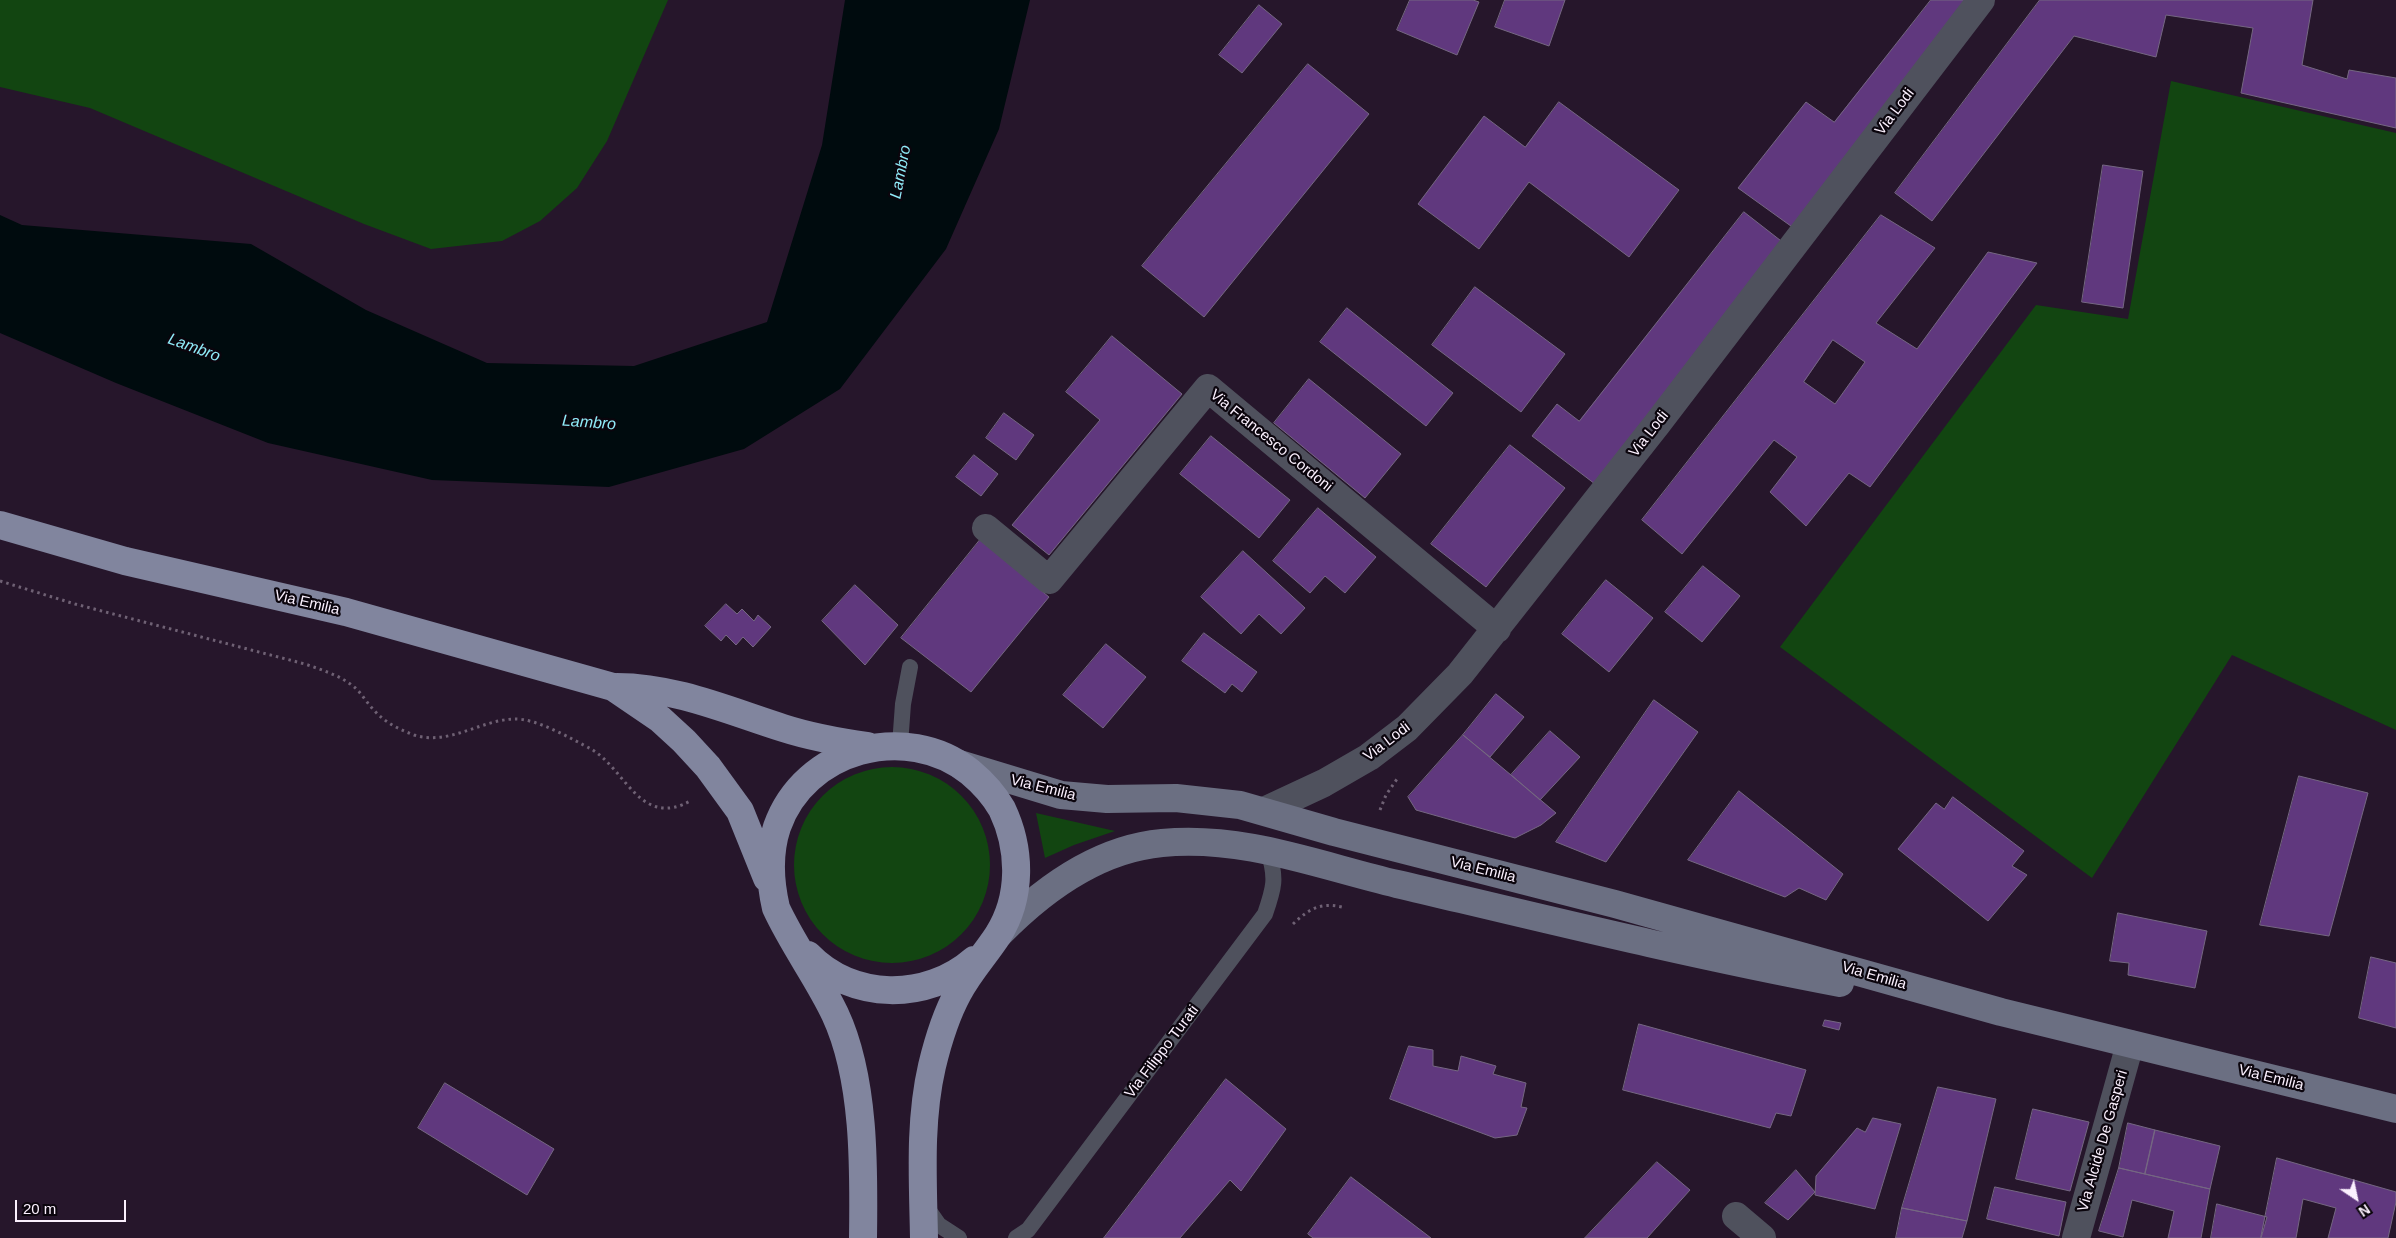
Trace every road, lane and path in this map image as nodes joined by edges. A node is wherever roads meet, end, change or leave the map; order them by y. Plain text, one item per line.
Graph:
1 (1981, 0) edge
2 (0, 524) edge
3 (986, 528) dead end
4 (0, 581) edge
5 (1497, 629) junction
6 (910, 667) dead end
7 (613, 687) junction
8 (900, 745) junction
9 (872, 747) junction
10 (959, 764) junction
11 (719, 781) junction
12 (1264, 811) junction
13 (1268, 851) junction
14 (772, 891) junction
15 (793, 940) junction
16 (993, 941) junction
17 (2001, 1012) junction
18 (2130, 1044) junction
19 (2396, 1109) edge
20 (923, 1203) junction
21 (1736, 1216) dead end
22 (863, 1238) edge
23 (924, 1238) edge
24 (958, 1238) edge
25 (1016, 1238) edge
26 (1762, 1238) edge
27 (2076, 1238) edge

1 - 5 street, Via Lodi
2 - 7 main road, Via Emilia
3 - 5 street, Via Francesco Cordoni
4 - 11 path
5 - 12 street, Via Lodi
6 - 8 lane
7 - 9 main road, Via Emilia
7 - 11 main road, Via Emilia
8 - 9 main road
8 - 10 main road
9 - 14 main road
10 - 12 street, Via Emilia
10 - 16 main road
11 - 14 main road, Via Emilia
12 - 17 street, Via Emilia
13 - 16 street, Via Emilia
13 - 17 street, Via Emilia
13 - 25 lane, Via Filippo Turati
14 - 15 main road
15 - 16 main road
15 - 22 main road
16 - 20 main road
17 - 18 street, Via Emilia
18 - 19 street, Via Emilia
18 - 27 street, Via Alcide De Gasperi
20 - 23 main road
20 - 24 lane
21 - 26 street

